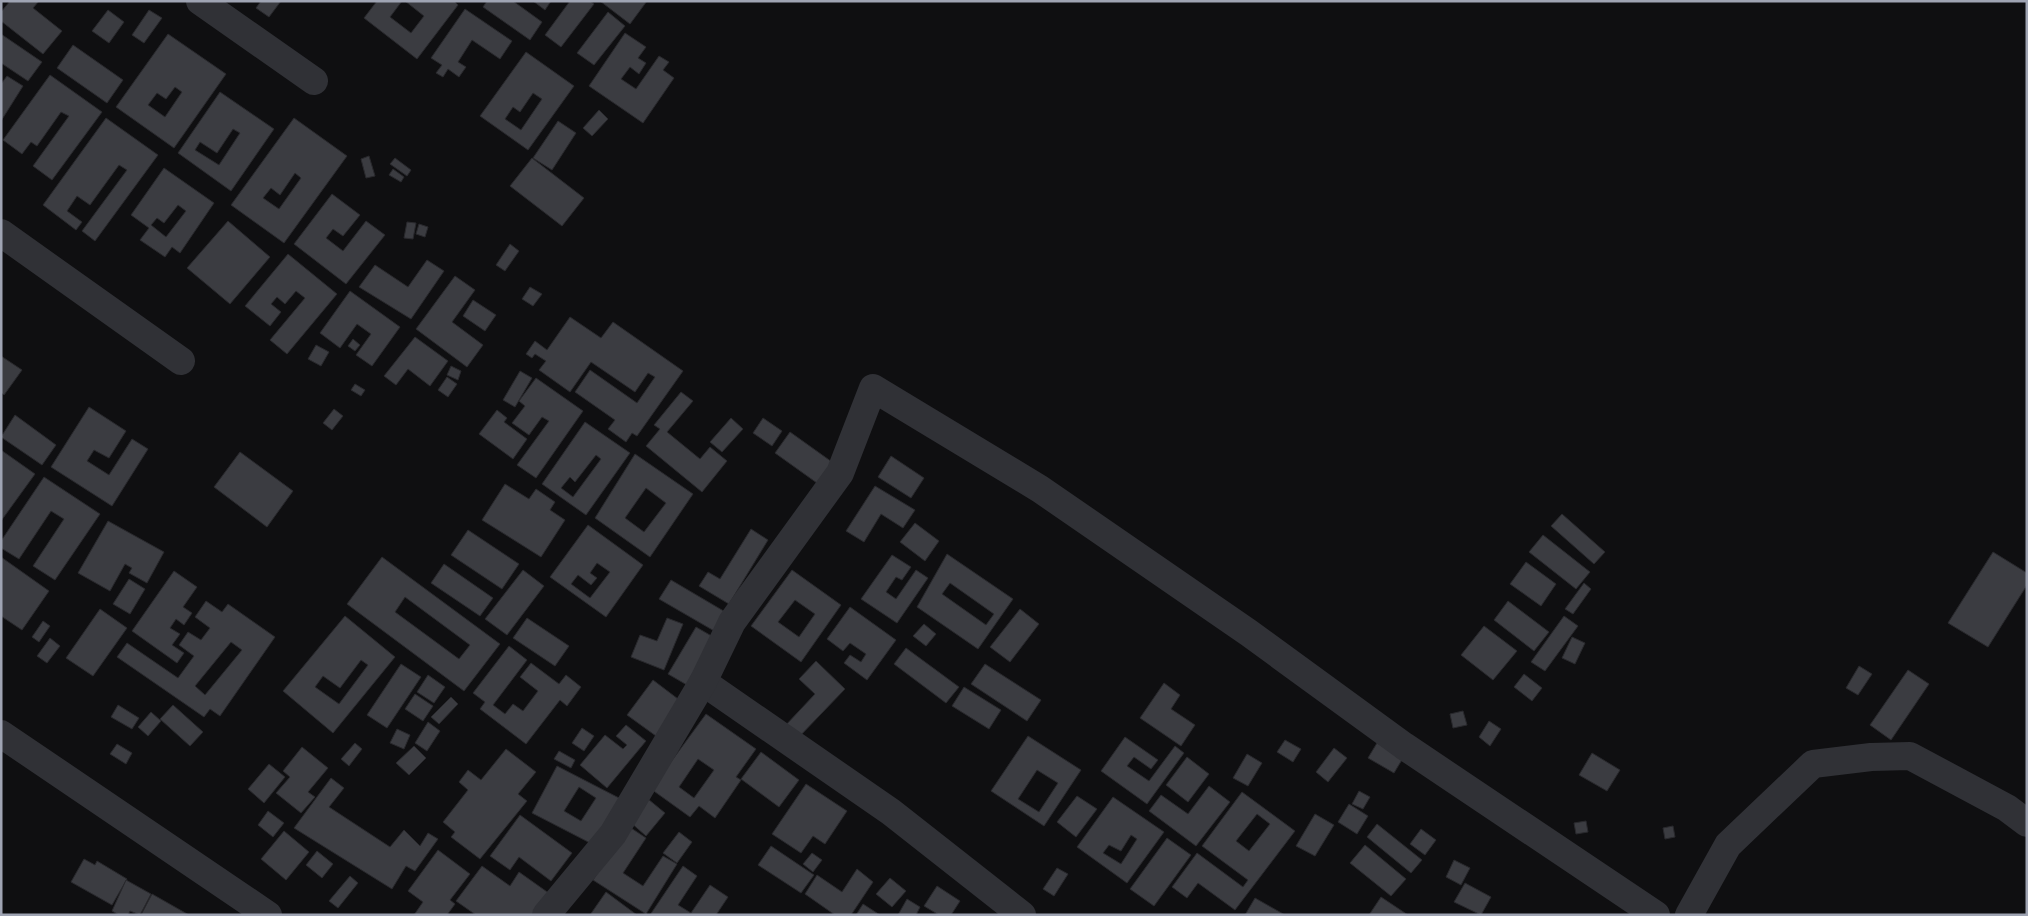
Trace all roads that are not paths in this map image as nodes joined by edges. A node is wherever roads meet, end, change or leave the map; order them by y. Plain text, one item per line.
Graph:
1 (200, 1) edge
2 (314, 81) dead end
3 (1, 233) edge
4 (181, 362) dead end
5 (703, 682) junction
6 (1, 734) edge
7 (2027, 822) edge
8 (268, 915) edge
9 (546, 915) edge
10 (1022, 915) edge
11 (1656, 915) edge
12 (1689, 915) edge

1 - 2 street
3 - 4 street
5 - 9 street
5 - 10 street
5 - 11 street
6 - 8 street
7 - 12 street

